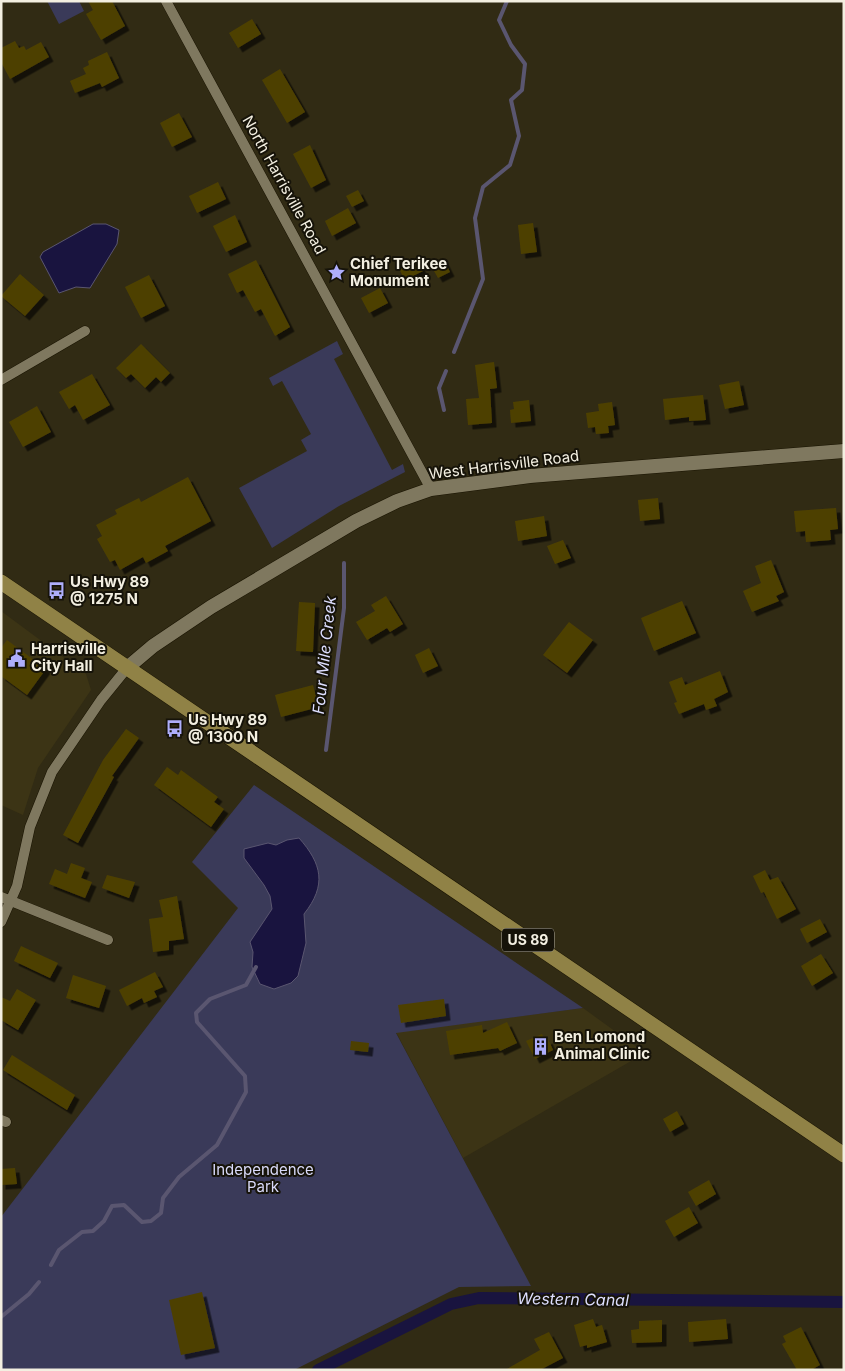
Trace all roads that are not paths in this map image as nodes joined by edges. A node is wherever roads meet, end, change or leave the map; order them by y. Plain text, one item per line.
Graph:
1 (166, 1) edge
2 (85, 331) dead end
3 (1, 380) edge
4 (844, 450) edge
5 (431, 489) junction
6 (1, 582) edge
7 (127, 668) junction
8 (6, 900) edge
9 (1, 922) edge
10 (108, 940) dead end
11 (844, 1155) edge

1 - 5 street, North Harrisville Road
2 - 3 street
4 - 5 main road, West Harrisville Road
5 - 7 main road, West Harrisville Road
6 - 7 main road, US 89
7 - 8 street
7 - 11 main road, US 89
8 - 9 street
8 - 10 street

